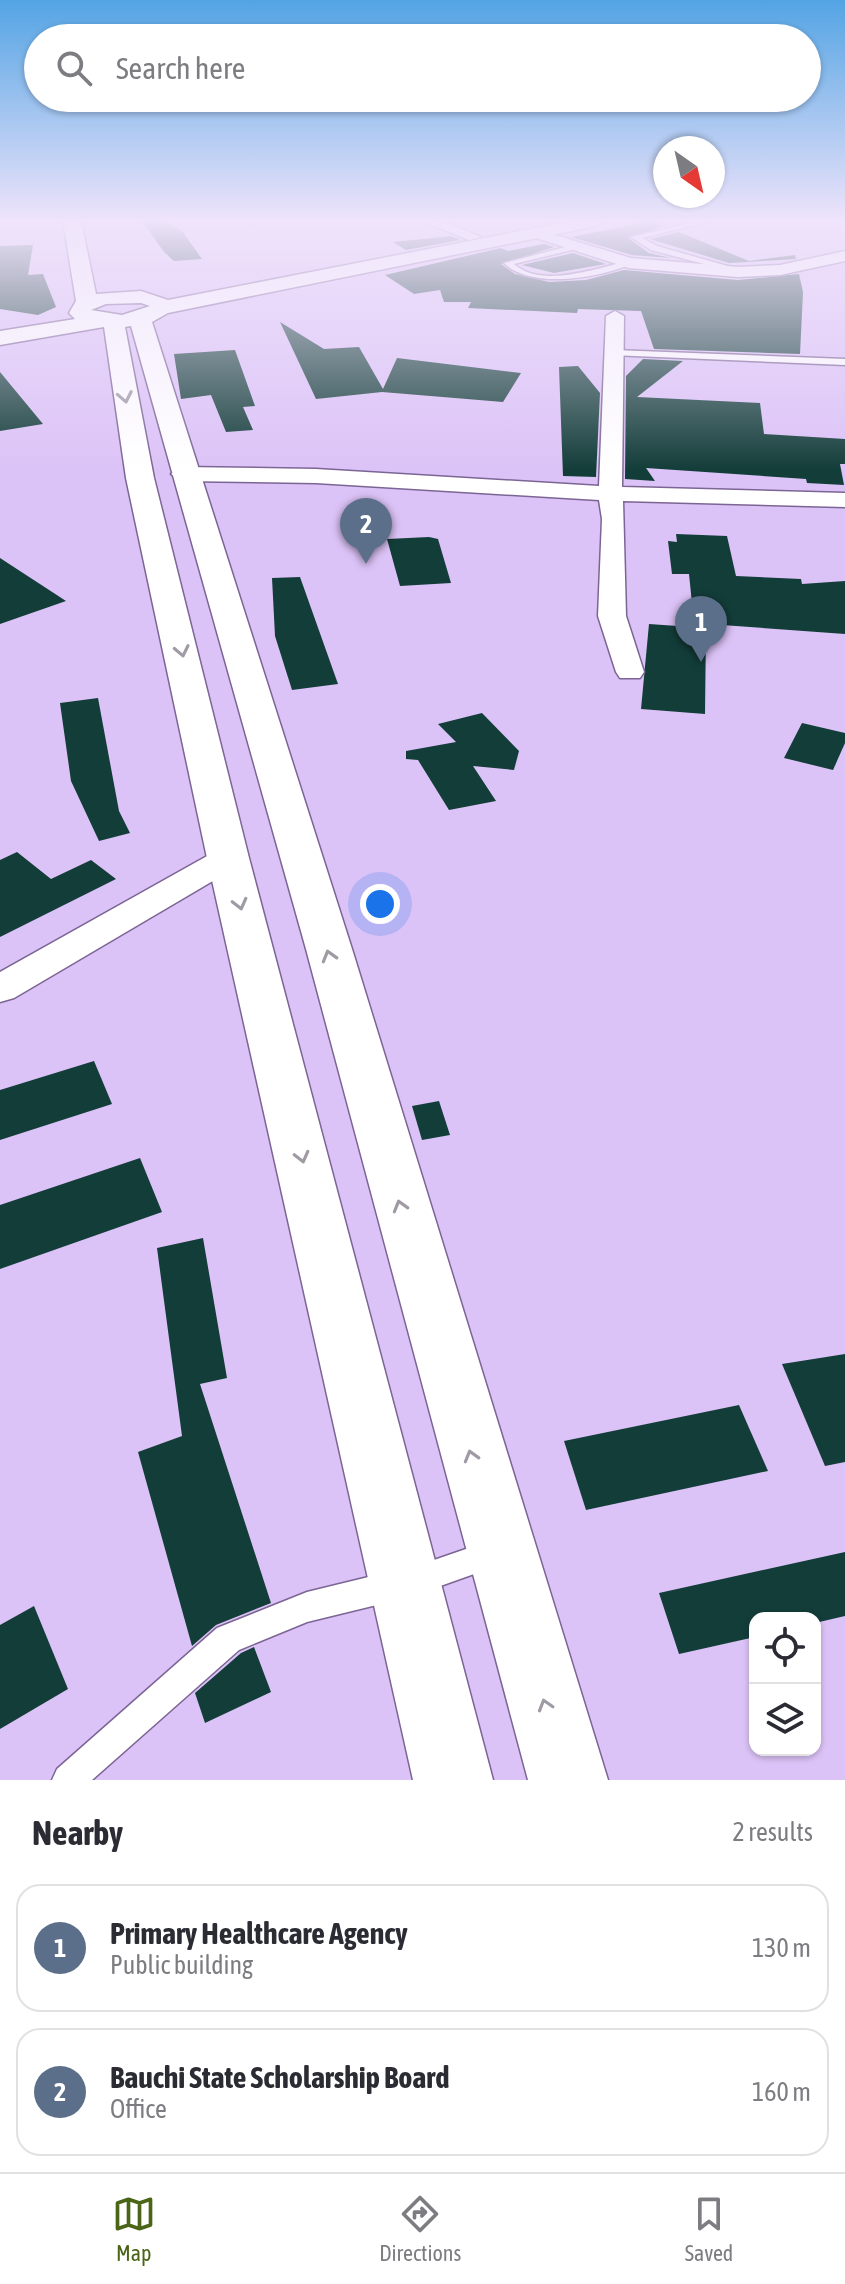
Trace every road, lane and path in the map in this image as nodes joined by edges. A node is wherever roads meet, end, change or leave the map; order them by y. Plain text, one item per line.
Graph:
1 (114, 304) edge
2 (131, 304) edge
3 (141, 304) edge
4 (149, 304) edge
5 (117, 310) junction
6 (615, 316) dead end
7 (0, 329) edge
8 (29, 332) junction
9 (0, 338) edge
10 (614, 353) junction
11 (845, 362) edge
12 (182, 474) junction
13 (610, 494) junction
14 (845, 500) edge
15 (630, 672) dead end
16 (228, 858) junction
17 (0, 989) edge
18 (499, 1552) junction
19 (406, 1583) junction
20 (68, 1780) edge
21 (453, 1780) edge
22 (568, 1780) edge

1 - 5 street
2 - 5 street
3 - 5 street
4 - 5 street
5 - 7 street
5 - 8 street
5 - 8 street
5 - 12 street
5 -> 16 street
6 - 10 street
8 - 9 street
10 - 11 lane
10 - 13 street
12 - 13 street
18 -> 12 street
13 - 14 street
13 - 15 street
16 - 17 street
16 -> 19 street
18 - 19 lane
22 -> 18 street
19 - 20 lane
19 - 21 street

